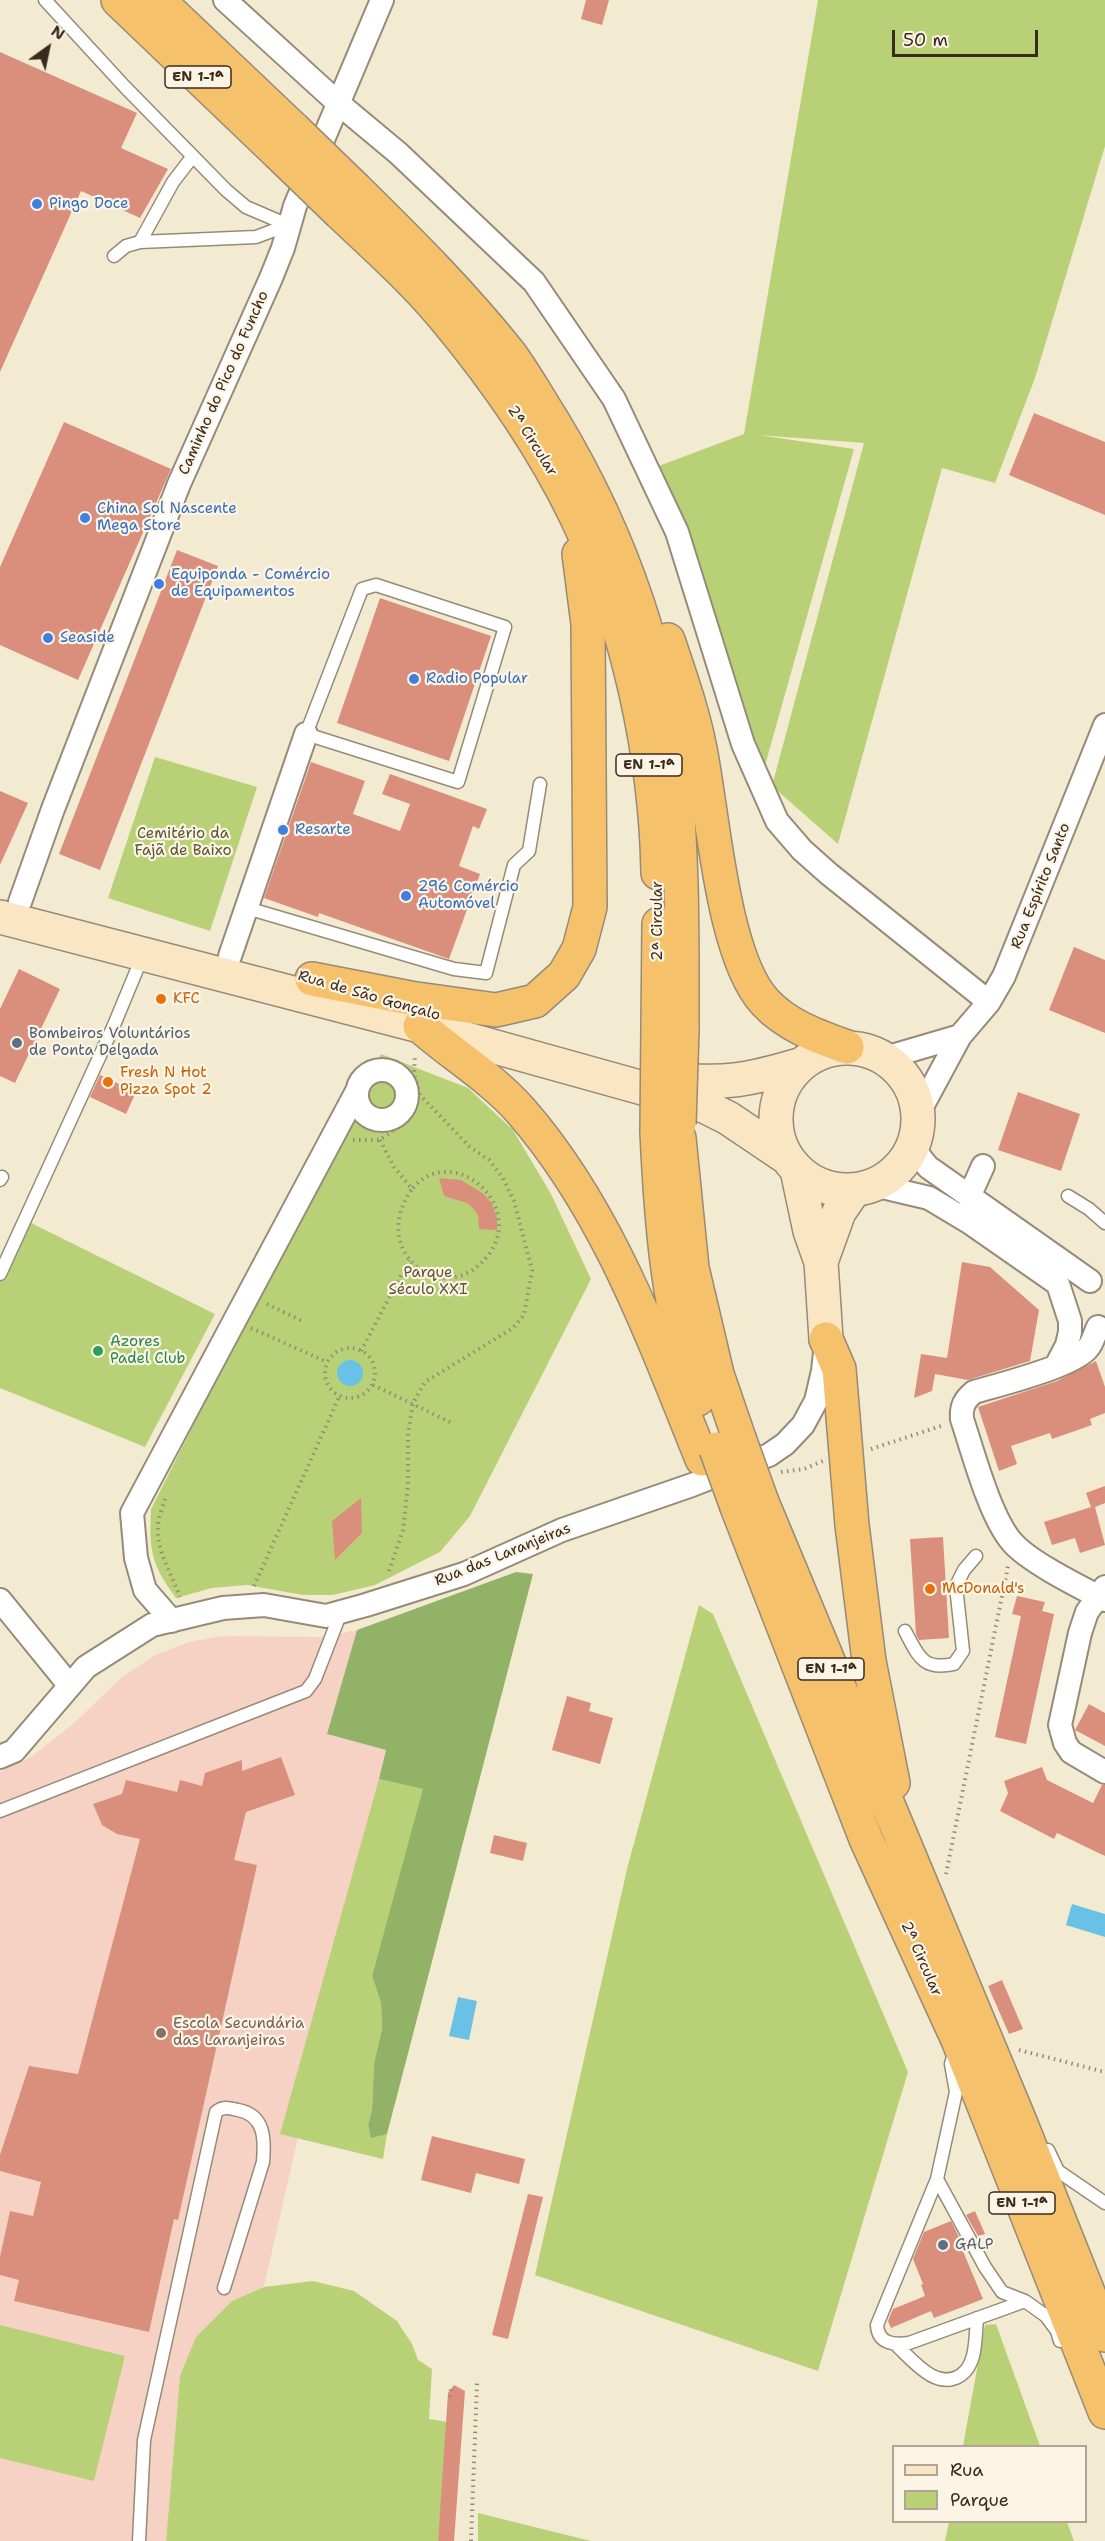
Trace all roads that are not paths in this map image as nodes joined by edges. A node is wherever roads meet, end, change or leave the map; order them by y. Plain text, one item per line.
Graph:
1 (45, 0) edge
2 (118, 0) edge
3 (158, 0) edge
4 (225, 0) edge
5 (382, 0) edge
6 (338, 103) junction
7 (286, 141) junction
8 (193, 156) junction
9 (348, 201) junction
10 (288, 225) junction
11 (140, 242) junction
12 (114, 256) dead end
13 (576, 517) junction
14 (630, 582) junction
15 (1105, 725) edge
16 (306, 734) junction
17 (540, 784) dead end
18 (7, 906) edge
19 (247, 908) junction
20 (143, 954) junction
21 (230, 956) junction
22 (312, 979) junction
23 (989, 1002) junction
24 (420, 1026) junction
25 (670, 1027) junction
26 (960, 1036) junction
27 (847, 1047) junction
28 (885, 1058) junction
29 (799, 1065) junction
30 (357, 1091) junction
31 (918, 1114) junction
32 (369, 1117) junction
33 (344, 1135) junction
34 (912, 1147) junction
35 (791, 1164) junction
36 (983, 1166) dead end
37 (864, 1187) junction
38 (1068, 1196) dead end
39 (969, 1197) junction
40 (1105, 1223) edge
41 (820, 1262) junction
42 (0, 1274) edge
43 (1058, 1284) junction
44 (1091, 1285) edge
45 (1102, 1327) edge
46 (826, 1338) junction
47 (1056, 1366) junction
48 (719, 1449) junction
49 (750, 1504) junction
50 (976, 1556) dead end
51 (1102, 1594) edge
52 (0, 1600) edge
53 (341, 1612) junction
54 (179, 1619) junction
55 (904, 1630) dead end
56 (70, 1686) junction
57 (0, 1757) edge
58 (1105, 1772) edge
59 (0, 1811) edge
60 (899, 1836) junction
61 (958, 2040) junction
62 (1021, 2124) junction
63 (937, 2179) junction
64 (1105, 2203) edge
65 (224, 2288) dead end
66 (1025, 2301) junction
67 (977, 2318) junction
68 (1105, 2335) edge
69 (895, 2344) junction
70 (1087, 2366) junction
71 (1105, 2412) edge
72 (139, 2541) edge

1 - 8 lane
2 - 7 highway, 2ª Circular / EN 1-1ª
3 - 7 highway, 2ª Circular / EN 1-1ª
4 - 6 street
5 - 6 street, Caminho do Pico do Funcho
6 - 10 street, Caminho do Pico do Funcho
6 - 23 street
7 - 9 highway, 2ª Circular / EN 1-1ª, bridge
8 - 10 lane
8 - 11 lane
9 - 13 highway, 2ª Circular / EN 1-1ª
9 - 14 highway, 2ª Circular / EN 1-1ª
10 - 11 lane
10 - 18 street, Caminho do Pico do Funcho
11 - 12 lane
13 - 22 highway
13 - 25 highway, 2ª Circular / EN 1-1ª
14 - 25 highway, 2ª Circular / EN 1-1ª
14 - 27 highway
15 - 23 street, Rua Espírito Santo
16 - 16 lane
16 - 19 street
17 - 19 lane
18 - 20 main road, Rua de São Gonçalo
18 - 21 main road, Rua de São Gonçalo
19 - 21 street
20 - 24 main road, Rua de São Gonçalo
20 - 42 lane
21 - 22 main road, Rua de São Gonçalo
22 - 29 main road, Rua de São Gonçalo
23 - 26 street, Rua Espírito Santo
24 - 35 main road, Rua de São Gonçalo
24 - 48 highway
25 - 48 highway, EN 1-1ª, bridge
26 - 28 street
26 - 31 street, Rua Espírito Santo
27 - 28 main road
27 - 29 main road
28 - 31 main road
29 - 35 main road
30 - 32 street
30 - 32 street
30 - 33 street
31 - 34 main road
32 - 33 street
33 - 54 street
34 - 37 main road
34 - 39 street
35 - 37 main road
35 - 41 main road, Rua das Laranjeiras
36 - 39 street
37 - 41 main road, Rua das Laranjeiras
37 - 43 street
38 - 40 lane
39 - 44 street
41 - 46 main road, Rua das Laranjeiras
43 - 44 street
43 - 47 street
44 - 45 street
45 - 47 street
46 - 53 street, Rua das Laranjeiras
46 - 60 highway
47 - 51 street
48 - 49 highway, EN 1-1ª, bridge
49 - 60 highway, 2ª Circular / EN 1-1ª
49 - 61 highway, 2ª Circular / EN 1-1ª
50 - 55 lane
51 - 58 street
52 - 56 street
53 - 54 street, Rua das Laranjeiras
53 - 59 lane
54 - 56 street, Rua das Laranjeiras
56 - 57 street, Rua das Laranjeiras
60 - 62 highway, 2ª Circular / EN 1-1ª
61 - 63 lane
61 - 70 highway, 2ª Circular / EN 1-1ª
62 - 64 lane
62 - 68 highway, 2ª Circular / EN 1-1ª
63 - 66 lane
63 - 69 lane
65 - 72 lane
66 - 67 lane
66 - 70 lane
67 - 69 lane
67 - 69 lane
70 - 71 highway, 2ª Circular / EN 1-1ª

